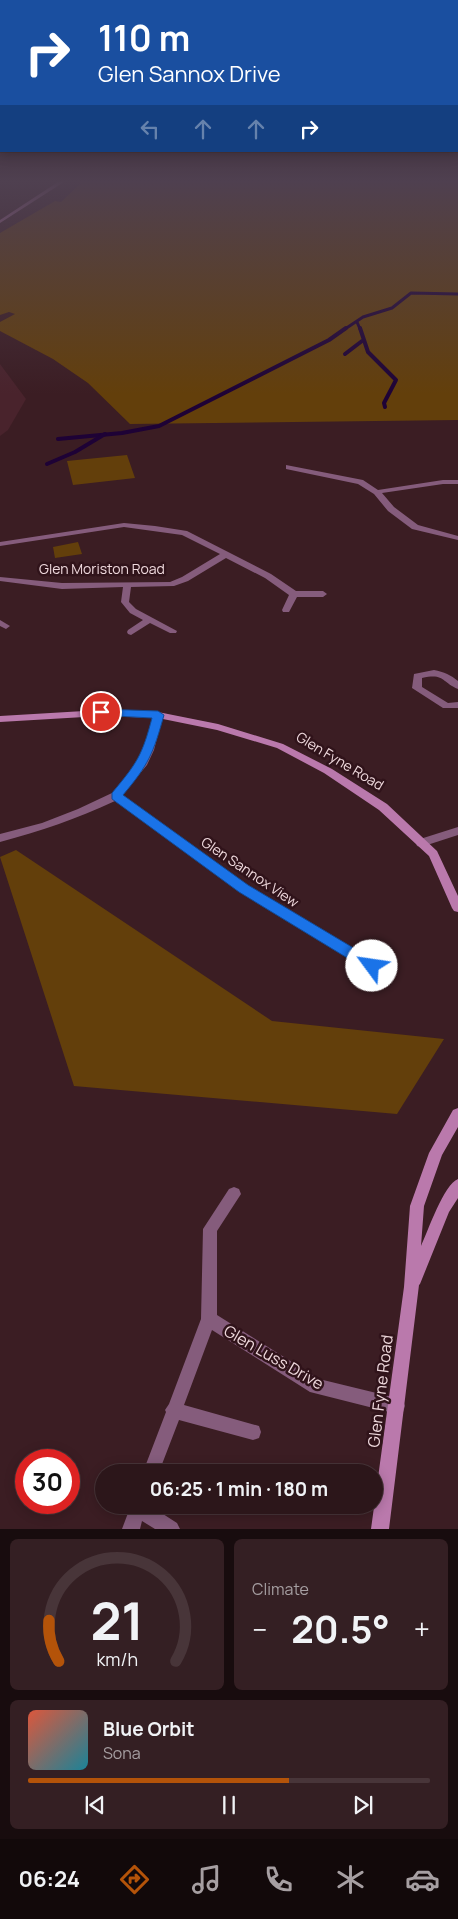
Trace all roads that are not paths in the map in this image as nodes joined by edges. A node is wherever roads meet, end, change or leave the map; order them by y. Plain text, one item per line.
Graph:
1 (289, 467) dead end
2 (458, 482) edge
3 (378, 492) junction
4 (458, 538) edge
5 (0, 544) edge
6 (226, 554) junction
7 (0, 580) edge
8 (127, 586) junction
9 (294, 594) junction
10 (323, 594) dead end
11 (286, 610) dead end
12 (150, 619) junction
13 (173, 631) dead end
14 (131, 632) dead end
15 (458, 686) edge
16 (458, 705) edge
17 (0, 711) edge
18 (158, 715) junction
19 (35, 718) junction
20 (0, 719) edge
21 (116, 796) junction
22 (458, 831) edge
23 (0, 838) edge
24 (421, 842) junction
25 (458, 908) edge
26 (372, 966) dead end
27 (458, 1114) edge
28 (458, 1185) edge
29 (234, 1194) dead end
30 (411, 1287) junction
31 (210, 1319) junction
32 (397, 1406) junction
33 (173, 1410) junction
34 (253, 1432) dead end
35 (154, 1464) edge
36 (136, 1514) edge
37 (149, 1514) edge
38 (131, 1529) edge
39 (171, 1529) edge
40 (380, 1529) edge

1 - 3 street
2 - 3 street
3 - 4 street
5 - 6 street
6 - 8 street, Glen Moriston Road
6 - 9 street
7 - 8 street, Glen Moriston Road
8 - 12 street
9 - 10 street
9 - 11 street
12 - 13 street
12 - 14 street
15 - 16 street
17 - 19 street, Glen Fyne Road
18 - 19 street, Glen Fyne Road
18 - 21 street
18 - 24 street, Glen Fyne Road
19 - 20 street, Glen Fyne Road
21 - 23 street
21 - 26 street, Glen Sannox View
22 - 24 street
24 - 25 street, Glen Fyne Road
27 - 30 street, Glen Fyne Road
28 - 30 street, Glen Fyne Road
29 - 31 street
30 - 32 street, Glen Fyne Road
31 - 32 street, Glen Luss Drive
31 - 33 street
32 - 40 street, Glen Fyne Road
33 - 34 street
33 - 35 street
36 - 38 street
37 - 39 street

